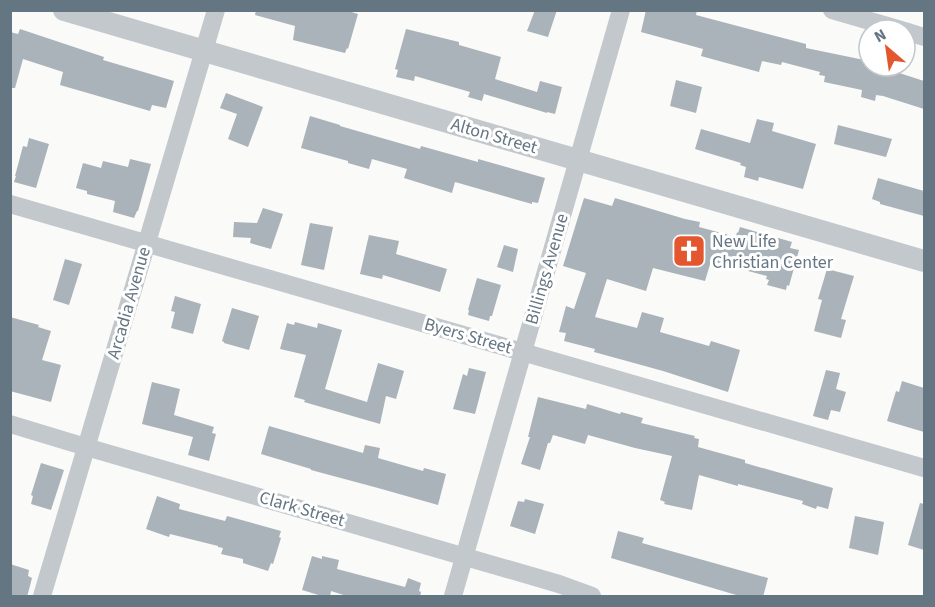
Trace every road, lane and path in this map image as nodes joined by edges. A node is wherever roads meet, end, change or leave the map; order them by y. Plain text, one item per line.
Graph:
1 (63, 10) edge
2 (216, 10) edge
3 (621, 10) edge
4 (832, 10) edge
5 (859, 18) edge
6 (204, 51) junction
7 (578, 160) junction
8 (10, 204) edge
9 (147, 243) junction
10 (924, 261) edge
11 (523, 352) junction
12 (10, 424) edge
13 (86, 447) junction
14 (924, 468) edge
15 (464, 556) junction
16 (42, 597) edge
17 (453, 597) edge
18 (592, 597) edge

1 - 6 street, Alton Street
2 - 6 street, Arcadia Avenue
3 - 7 street, Billings Avenue
4 - 5 street
6 - 7 street, Alton Street
6 - 9 street, Arcadia Avenue
7 - 10 street, Alton Street
7 - 11 street, Billings Avenue
8 - 9 street, Byers Street
9 - 11 street, Byers Street
9 - 13 street, Arcadia Avenue
11 - 14 street, Byers Street
11 - 15 street, Billings Avenue
12 - 13 street, Clark Street
13 - 15 street, Clark Street
13 - 16 street, Arcadia Avenue
15 - 17 street, Billings Avenue
15 - 18 street, Clark Street

